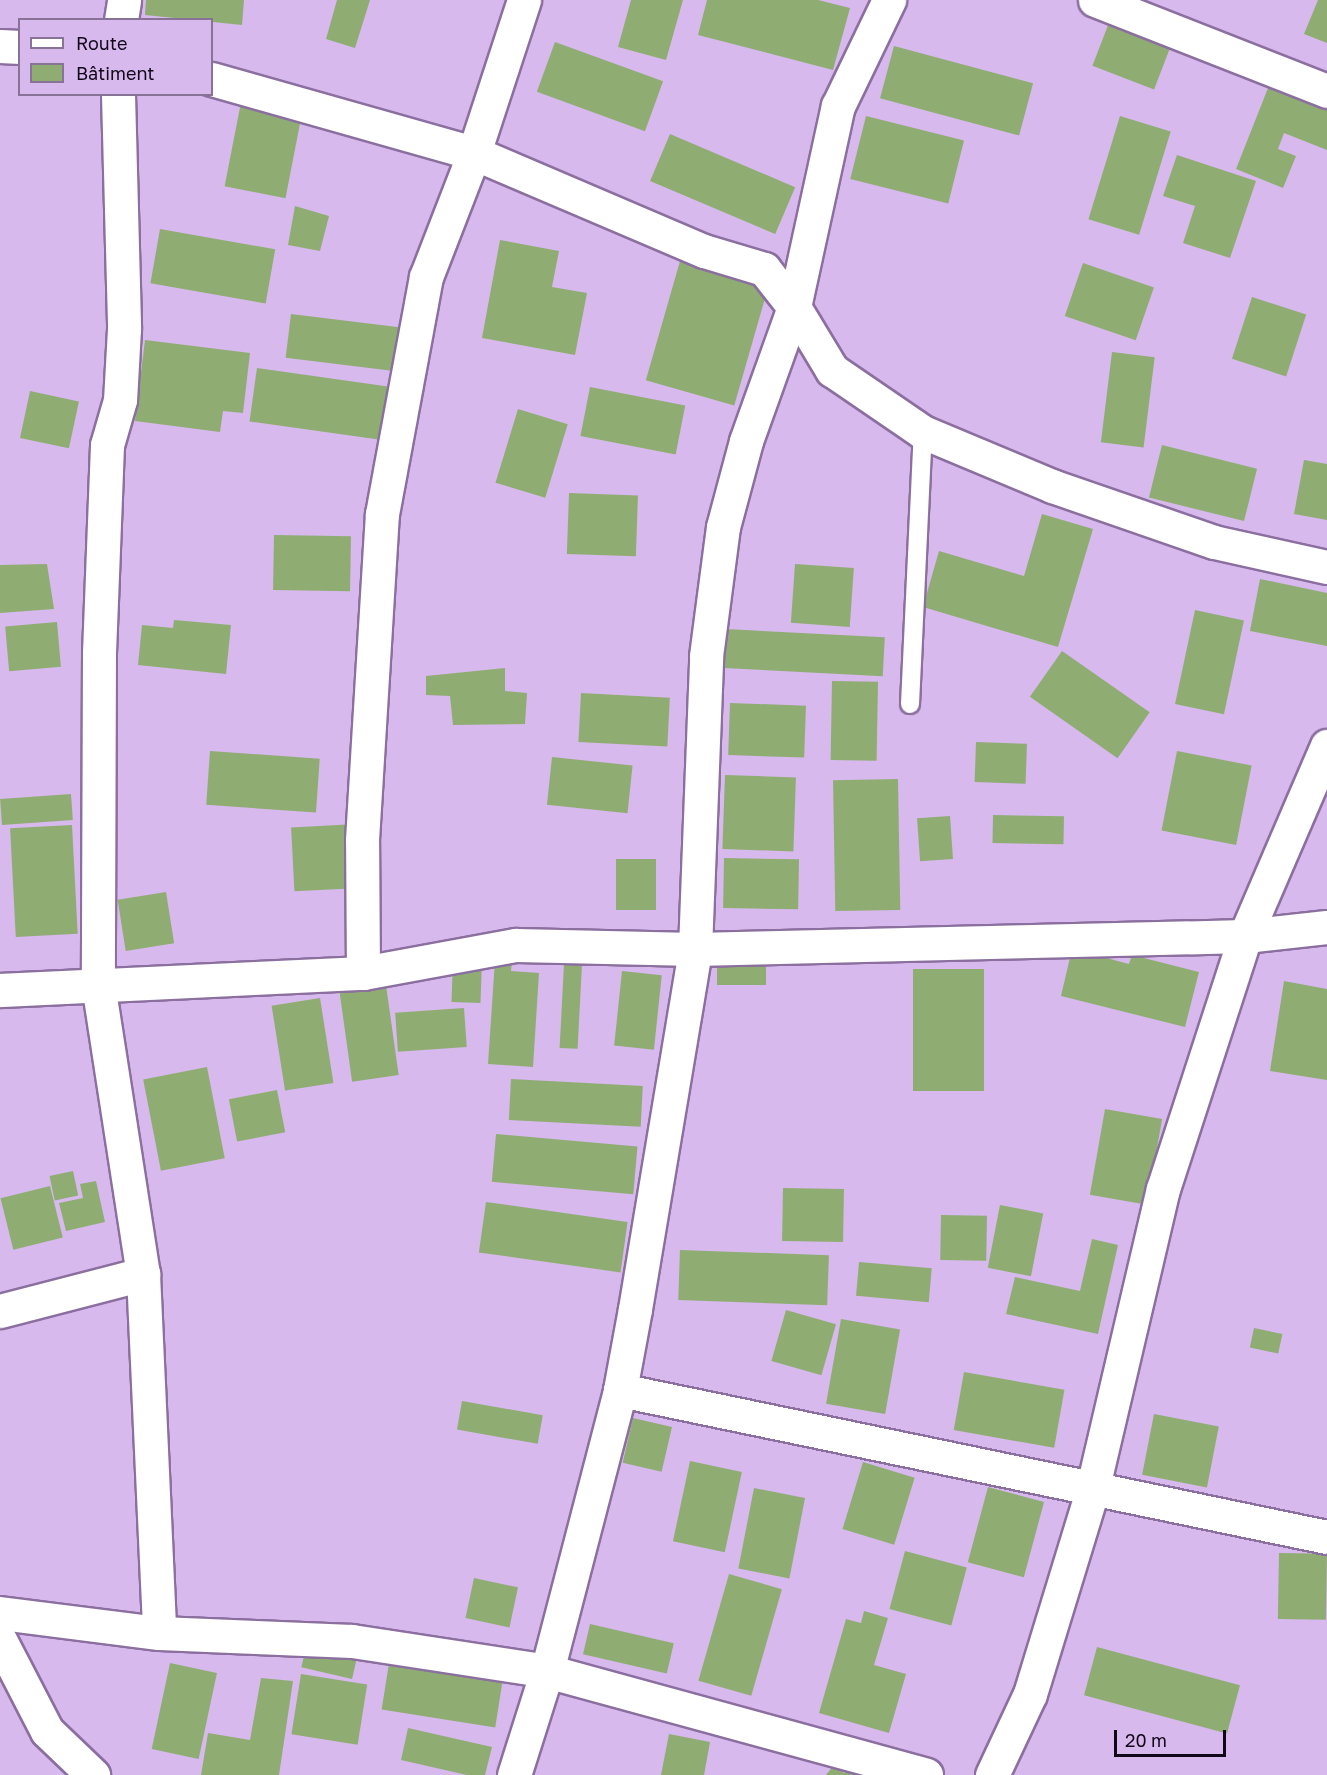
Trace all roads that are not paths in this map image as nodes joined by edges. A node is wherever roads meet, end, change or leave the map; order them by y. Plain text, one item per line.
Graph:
1 (124, 0) edge
2 (524, 0) edge
3 (889, 0) edge
4 (1095, 0) edge
5 (121, 18) edge
6 (0, 46) edge
7 (18, 47) edge
8 (213, 79) edge
9 (1327, 91) edge
10 (118, 96) edge
11 (474, 153) junction
12 (794, 307) junction
13 (922, 432) junction
14 (1327, 567) edge
15 (910, 705) dead end
16 (1327, 746) edge
17 (1327, 927) edge
18 (1245, 936) junction
19 (695, 949) junction
20 (363, 973) junction
21 (98, 984) junction
22 (0, 990) edge
23 (143, 1274) junction
24 (0, 1311) edge
25 (620, 1390) junction
26 (1092, 1491) junction
27 (1327, 1538) edge
28 (0, 1613) edge
29 (159, 1633) junction
30 (0, 1640) edge
31 (547, 1671) junction
32 (93, 1775) edge
33 (514, 1775) edge
34 (926, 1775) edge
35 (992, 1775) edge

1 - 5 street
2 - 11 street
3 - 12 street
4 - 9 street
6 - 7 street
8 - 11 street
10 - 21 street
11 - 12 street
11 - 20 street
12 - 13 street
12 - 19 street
13 - 14 street
13 - 15 lane
16 - 18 street
17 - 18 street
18 - 19 street
18 - 26 street
19 - 20 street
19 - 25 street
20 - 21 street
21 - 22 street
21 - 23 street
23 - 24 street
23 - 29 street
25 - 26 street
25 - 31 street
26 - 27 street
26 - 35 street
28 - 29 street
29 - 31 street
30 - 32 street
31 - 33 street
31 - 34 street

